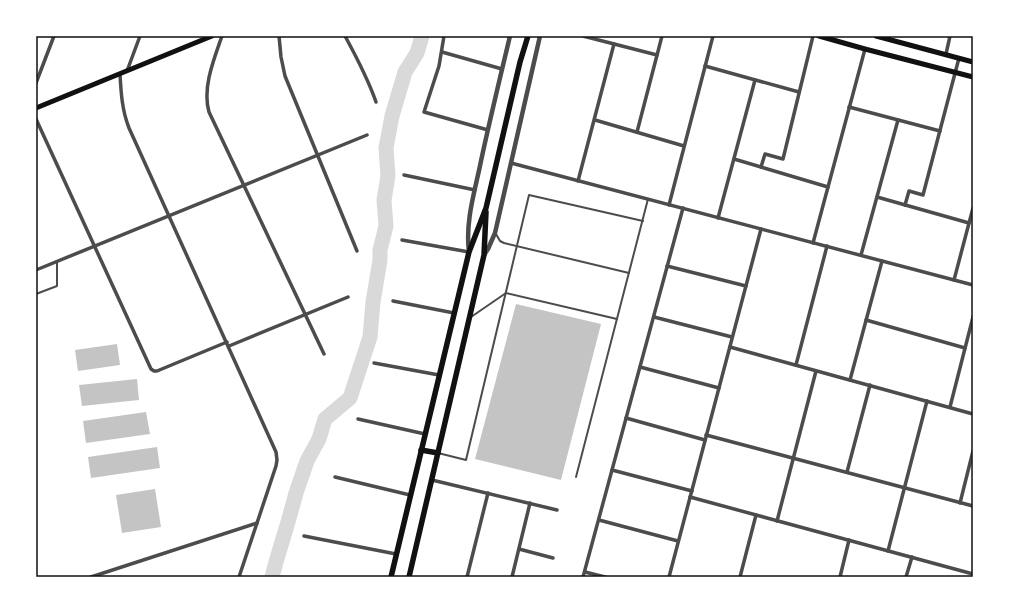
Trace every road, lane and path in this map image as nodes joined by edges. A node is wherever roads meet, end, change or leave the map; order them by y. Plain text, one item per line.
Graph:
1 (54, 36) edge
2 (140, 36) edge
3 (212, 36) edge
4 (222, 36) edge
5 (279, 36) edge
6 (345, 36) edge
7 (444, 36) edge
8 (510, 36) edge
9 (528, 36) edge
10 (540, 36) edge
11 (583, 36) edge
12 (662, 36) edge
13 (713, 36) edge
14 (813, 36) edge
15 (819, 36) edge
16 (876, 36) edge
17 (950, 36) edge
18 (894, 38) edge
19 (614, 44) junction
20 (865, 49) junction
21 (442, 52) junction
22 (946, 54) junction
23 (657, 55) junction
24 (959, 58) junction
25 (973, 62) edge
26 (705, 66) junction
27 (502, 69) junction
28 (127, 71) junction
29 (955, 72) junction
30 (120, 74) junction
31 (973, 77) edge
32 (755, 80) junction
33 (36, 83) edge
34 (799, 92) junction
35 (376, 102) dead end
36 (849, 107) junction
37 (36, 108) edge
38 (36, 119) edge
39 (594, 120) junction
40 (898, 120) junction
41 (488, 130) junction
42 (940, 131) junction
43 (637, 132) junction
44 (367, 135) dead end
45 (684, 146) junction
46 (317, 155) junction
47 (734, 159) junction
48 (511, 163) junction
49 (761, 167) junction
50 (404, 175) dead end
51 (578, 181) junction
52 (244, 185) junction
53 (828, 187) junction
54 (475, 190) junction
55 (877, 197) junction
56 (648, 199) junction
57 (669, 205) junction
58 (906, 205) junction
59 (486, 208) junction
60 (683, 208) junction
61 (973, 208) edge
62 (170, 215) junction
63 (718, 218) junction
64 (643, 221) junction
65 (969, 223) junction
66 (761, 229) junction
67 (495, 233) junction
68 (402, 240) dead end
69 (813, 243) junction
70 (94, 246) junction
71 (518, 246) junction
72 (828, 246) junction
73 (357, 252) dead end
74 (469, 252) junction
75 (484, 255) junction
76 (861, 255) junction
77 (882, 261) junction
78 (57, 262) junction
79 (667, 266) junction
80 (36, 270) edge
81 (629, 273) junction
82 (954, 280) junction
83 (973, 285) edge
84 (746, 286) junction
85 (506, 293) junction
86 (36, 294) edge
87 (348, 297) dead end
88 (393, 301) dead end
89 (454, 312) junction
90 (305, 314) junction
91 (654, 317) junction
92 (973, 317) edge
93 (470, 318) junction
94 (617, 319) junction
95 (866, 320) junction
96 (732, 338) junction
97 (228, 344) junction
98 (730, 347) junction
99 (965, 348) junction
100 (324, 354) dead end
101 (374, 363) dead end
102 (796, 365) junction
103 (640, 367) junction
104 (816, 371) junction
105 (439, 375) junction
106 (850, 380) junction
107 (870, 385) junction
108 (719, 388) junction
109 (927, 401) junction
110 (950, 407) junction
111 (973, 414) edge
112 (626, 418) junction
113 (358, 419) dead end
114 (425, 434) junction
115 (706, 435) junction
116 (705, 440) junction
117 (421, 450) junction
118 (973, 451) edge
119 (438, 454) junction
120 (794, 458) junction
121 (612, 470) junction
122 (847, 472) junction
123 (335, 477) dead end
124 (576, 477) dead end
125 (432, 480) junction
126 (904, 488) junction
127 (692, 491) junction
128 (488, 493) junction
129 (410, 495) junction
130 (690, 497) junction
131 (960, 502) junction
132 (530, 503) junction
133 (973, 506) edge
134 (557, 510) dead end
135 (756, 515) junction
136 (599, 520) junction
137 (777, 521) junction
138 (257, 523) junction
139 (304, 536) dead end
140 (849, 540) junction
141 (678, 541) junction
142 (518, 549) junction
143 (888, 551) junction
144 (396, 554) junction
145 (912, 557) junction
146 (554, 558) dead end
147 (585, 572) junction
148 (973, 574) edge
149 (90, 577) edge
150 (239, 577) edge
151 (390, 577) edge
152 (409, 577) edge
153 (467, 577) edge
154 (512, 577) edge
155 (583, 577) edge
156 (605, 577) edge
157 (669, 577) edge
158 (740, 577) edge
159 (840, 577) edge
160 (906, 577) edge

1 - 33 street
2 - 28 street
3 - 28 main road
4 - 52 street
5 - 46 street
6 - 35 street
7 - 21 street
8 - 27 street
9 - 59 main road
10 - 48 street
11 - 19 street
12 - 23 street
13 - 26 street
14 - 34 street
15 - 20 main road
16 - 18 main road
17 - 22 street
18 - 22 main road
19 - 23 street
19 - 39 street
20 - 29 main road
20 - 36 street
21 - 27 street
21 - 41 street
22 - 24 main road
23 - 43 street
24 - 25 main road
24 - 29 street
26 - 32 street
26 - 45 street
27 - 41 street
28 - 30 main road
29 - 31 main road
29 - 42 street
30 - 37 main road
30 - 62 street
32 - 34 street
32 - 47 street
34 - 49 street
36 - 40 street
36 - 53 street
38 - 70 street
39 - 43 street
39 - 51 street
40 - 42 street
40 - 55 street
41 - 54 street
42 - 58 street
43 - 45 street
44 - 46 street
45 - 57 street
46 - 52 street
46 - 73 street
47 - 49 street
47 - 63 street
48 - 51 street
48 - 67 street
49 - 53 street
50 - 54 street
51 - 56 street
52 - 62 street
52 - 90 street
53 - 69 street
54 - 74 street
55 - 58 street
55 - 76 street
56 - 57 street
56 - 64 lane
57 - 60 street
58 - 65 street
59 - 74 main road
59 - 75 main road
60 - 63 street
60 - 79 street
61 - 65 street
62 - 70 street
62 - 97 street
63 - 66 street
64 - 71 lane
64 - 81 lane
65 - 82 street
66 - 69 street
66 - 84 street
67 - 71 lane
67 - 75 street
68 - 74 street
69 - 72 street
70 - 78 street
70 - 97 street
71 - 81 lane
71 - 85 lane
72 - 76 street
72 - 102 street
74 - 89 main road
75 - 93 main road
76 - 77 street
77 - 82 street
77 - 95 street
78 - 80 street
78 - 86 lane
79 - 84 street
79 - 91 street
81 - 94 lane
82 - 83 street
84 - 96 street
85 - 93 lane
85 - 94 lane
85 - 119 lane
87 - 90 street
88 - 89 street
89 - 105 main road
90 - 97 street
90 - 100 street
91 - 96 street
91 - 103 street
92 - 99 street
93 - 119 main road
94 - 124 lane
95 - 99 street
95 - 106 street
96 - 98 street
97 - 138 street
98 - 102 street
98 - 108 street
99 - 110 street
101 - 105 street
102 - 104 street
103 - 108 street
103 - 112 street
104 - 106 street
104 - 120 street
105 - 114 main road
106 - 107 street
107 - 109 street
107 - 122 street
108 - 115 street
109 - 110 street
109 - 126 street
110 - 111 street
112 - 116 street
112 - 121 street
113 - 114 street
114 - 117 main road
115 - 116 street
115 - 120 street
116 - 127 street
117 - 119 main road
117 - 129 main road
118 - 131 street
119 - 125 main road
120 - 122 street
120 - 137 street
121 - 127 street
121 - 136 street
122 - 126 street
123 - 129 street
125 - 128 street
125 - 152 main road
126 - 131 street
126 - 143 street
127 - 130 street
128 - 132 street
128 - 153 street
129 - 144 main road
130 - 135 street
130 - 141 street
131 - 133 street
132 - 134 street
132 - 142 street
135 - 137 street
135 - 158 street
136 - 141 street
136 - 147 street
137 - 140 street
138 - 149 street
138 - 150 street
139 - 144 street
140 - 143 street
140 - 159 street
141 - 157 street
142 - 146 street
142 - 154 street
143 - 145 street
144 - 151 main road
145 - 148 street
145 - 160 street
147 - 155 street
147 - 156 street

